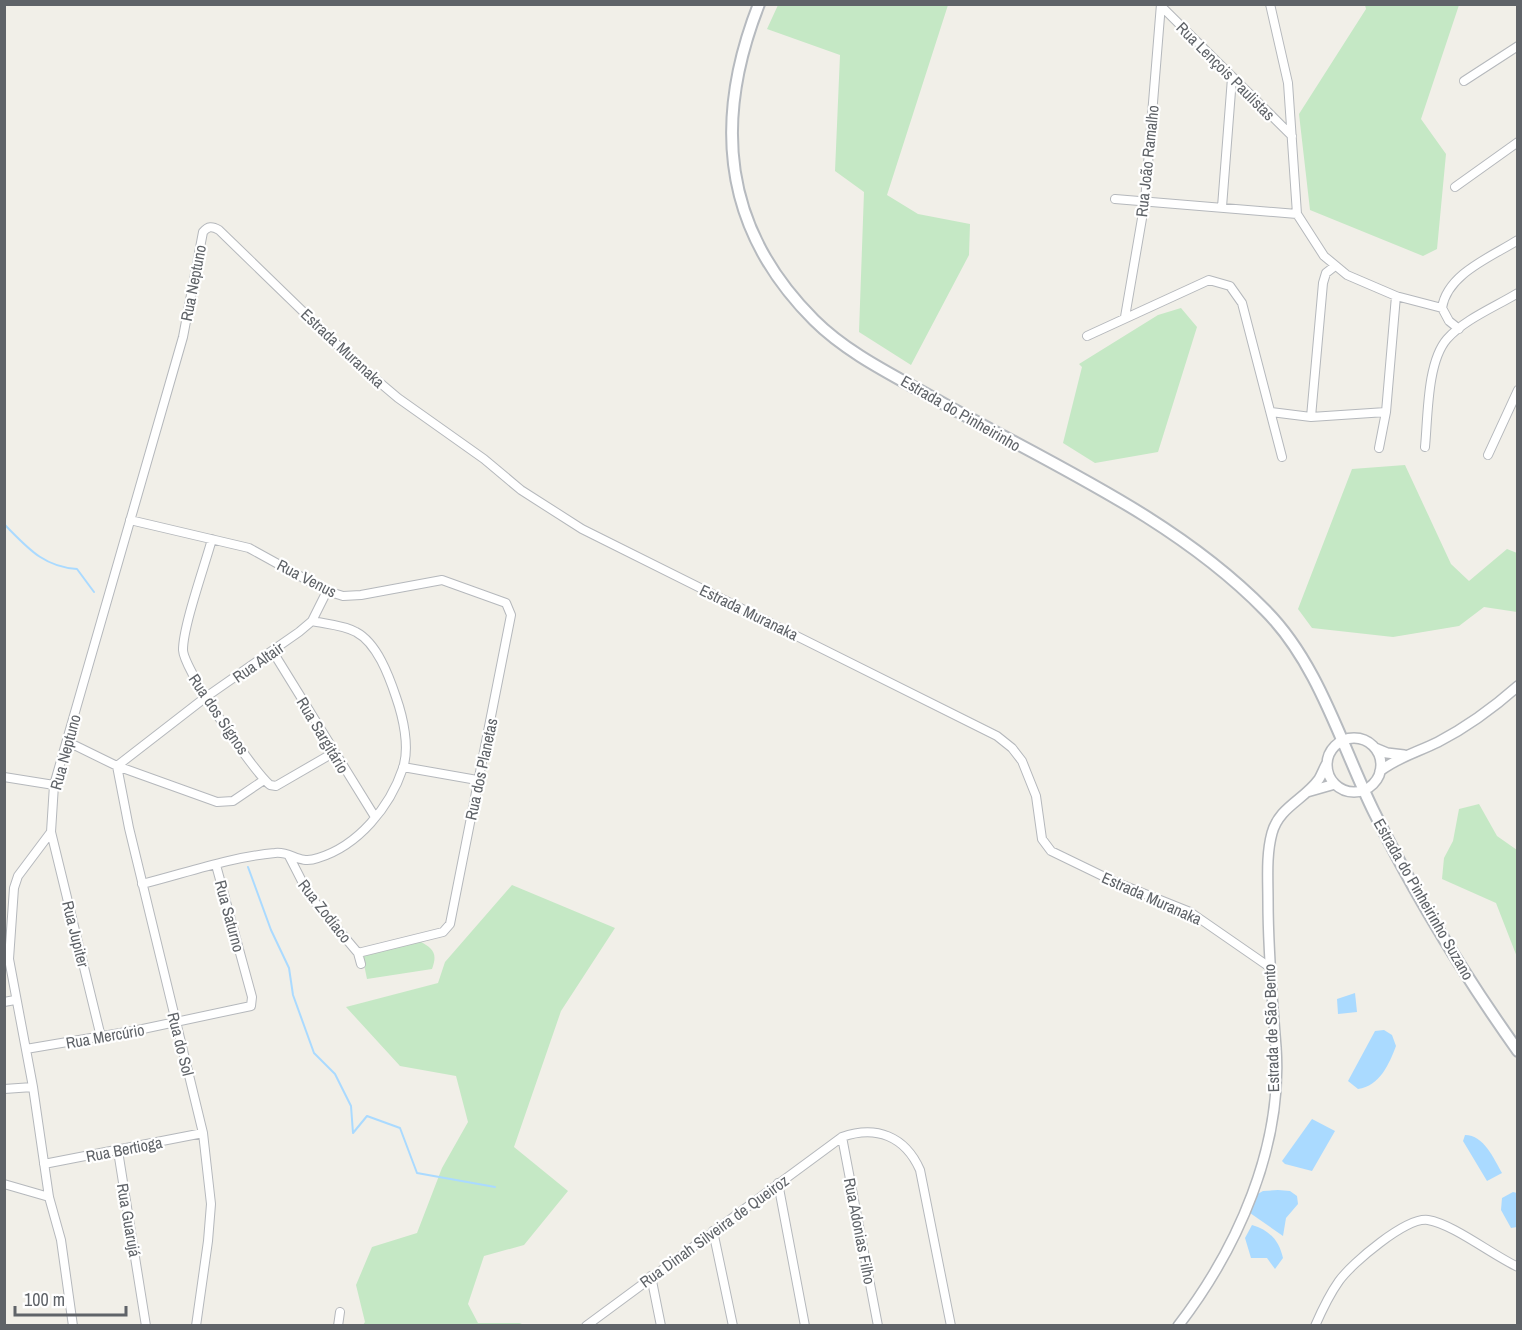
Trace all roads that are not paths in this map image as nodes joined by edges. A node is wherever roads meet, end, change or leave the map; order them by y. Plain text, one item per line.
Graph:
1 (759, 4) edge
2 (1270, 4) edge
3 (1161, 5) edge
4 (1518, 46) edge
5 (1232, 78) junction
6 (1464, 81) dead end
7 (1292, 136) junction
8 (1518, 142) edge
9 (1455, 187) dead end
10 (1115, 199) dead end
11 (1145, 201) junction
12 (1222, 207) junction
13 (1297, 214) junction
14 (219, 230) joint
15 (1518, 240) edge
16 (1335, 266) junction
17 (1518, 293) edge
18 (1396, 296) junction
19 (1442, 308) junction
20 (1125, 317) junction
21 (1459, 329) junction
22 (1087, 336) dead end
23 (1518, 390) edge
24 (1271, 412) junction
25 (1386, 412) junction
26 (1311, 417) junction
27 (1425, 447) dead end
28 (1379, 448) dead end
29 (1488, 455) dead end
30 (1282, 456) dead end
31 (130, 520) junction
32 (212, 539) junction
33 (327, 591) junction
34 (512, 615) joint
35 (312, 621) junction
36 (273, 652) junction
37 (1518, 686) edge
38 (206, 697) junction
39 (1342, 741) junction
40 (68, 742) junction
41 (1374, 747) junction
42 (333, 753) junction
43 (1404, 755) junction
44 (1327, 763) junction
45 (117, 766) junction
46 (403, 767) junction
47 (1380, 771) junction
48 (4, 777) edge
49 (264, 780) junction
50 (477, 780) junction
51 (1335, 784) junction
52 (54, 785) junction
53 (1364, 790) junction
54 (1305, 793) junction
55 (375, 817) junction
56 (51, 832) junction
57 (289, 856) junction
58 (216, 865) junction
59 (142, 884) junction
60 (358, 953) junction
61 (7, 958) edge
62 (361, 964) dead end
63 (1269, 966) junction
64 (15, 1000) junction
65 (4, 1002) edge
66 (252, 1005) joint
67 (176, 1023) junction
68 (101, 1037) junction
69 (26, 1049) junction
70 (1518, 1052) edge
71 (33, 1087) junction
72 (4, 1089) edge
73 (203, 1133) junction
74 (842, 1137) junction
75 (118, 1150) junction
76 (44, 1164) junction
77 (778, 1183) junction
78 (4, 1184) edge
79 (49, 1197) junction
80 (713, 1231) junction
81 (1518, 1267) edge
82 (651, 1276) junction
83 (340, 1312) dead end
84 (590, 1324) edge
85 (73, 1326) edge
86 (146, 1326) edge
87 (196, 1326) edge
88 (338, 1326) edge
89 (661, 1326) edge
90 (733, 1326) edge
91 (805, 1326) edge
92 (878, 1326) edge
93 (951, 1326) edge
94 (1178, 1326) edge
95 (1315, 1326) edge

1 - 39 main road, Estrada do Pinheirinho
2 - 7 street
3 - 5 street, Rua Lençois Paulistas
3 - 11 street, Rua João Ramalho
4 - 6 street
5 - 7 street, Rua Lençois Paulistas
5 - 12 street
7 - 13 street
8 - 9 street
10 - 11 street
11 - 12 street
11 - 20 street, Rua João Ramalho
12 - 13 street
13 - 16 street
14 - 31 street, Rua Neptuno
14 - 63 street, Estrada Muranaka
15 - 19 street
16 - 18 street
16 - 26 street
17 - 21 street
18 - 19 street
18 - 25 street
19 - 21 street
20 - 22 street
20 - 24 street
21 - 27 street
23 - 29 street
24 - 26 street
24 - 30 street
25 - 26 street
25 - 28 street
31 - 32 street, Rua Venus
31 - 40 street, Rua Neptuno
32 - 33 street, Rua Venus
32 - 38 street, Rua dos Sígnos
33 - 34 street, Rua Venus
33 - 35 street
34 - 50 street, Rua dos Planetas
35 - 36 street, Rua Altair
35 - 46 street
36 - 38 street, Rua Altair
36 - 42 street, Rua Sargitário
37 - 43 street
38 - 45 street, Rua Altair
38 - 49 street, Rua dos Sígnos
39 - 41 street
39 - 44 street
39 - 53 main road, Estrada do Pinheirinho Suzano
40 - 45 street
40 - 52 street, Rua Neptuno
41 - 43 street
41 - 47 street
42 - 49 street
42 - 55 street, Rua Sargitário
43 - 47 street
44 - 51 street
44 - 54 street, Estrada de São Bento
45 - 49 street
45 - 59 street, Rua do Sol
46 - 50 street
46 - 55 street, Rua Saturno
47 - 53 street
48 - 52 street
50 - 60 street, Rua dos Planetas
51 - 53 street
51 - 54 street, Estrada de São Bento
52 - 56 street, Rua Neptuno
53 - 70 main road, Estrada do Pinheirinho Suzano
54 - 63 street, Estrada de São Bento
55 - 57 street, Rua Saturno
56 - 61 street
56 - 68 street, Rua Jupiter
57 - 58 street, Rua Saturno
57 - 60 street, Rua Zodíaco
58 - 59 street
58 - 66 street, Rua Saturno
59 - 67 street, Rua do Sol
60 - 62 street, Rua Zodíaco
61 - 64 street
63 - 94 street, Estrada de São Bento
64 - 65 street
64 - 69 street
66 - 67 street, Rua Mercúrio
67 - 68 street, Rua Mercúrio
67 - 73 street, Rua do Sol
68 - 69 street, Rua Mercúrio
69 - 71 street
71 - 72 street
71 - 76 street
73 - 75 street, Rua Bertioga
73 - 87 street, Rua do Sol
74 - 77 street, Rua Dinah Silveira de Queiroz
74 - 92 street, Rua Adonias Filho
74 - 93 street
75 - 76 street, Rua Bertioga
75 - 86 street, Rua Guarujá
76 - 79 street
77 - 80 street, Rua Dinah Silveira de Queiroz
77 - 91 street
78 - 79 street
79 - 85 street
80 - 82 street, Rua Dinah Silveira de Queiroz
80 - 90 street
81 - 95 street
82 - 84 street, Rua Dinah Silveira de Queiroz
82 - 89 street
83 - 88 street

